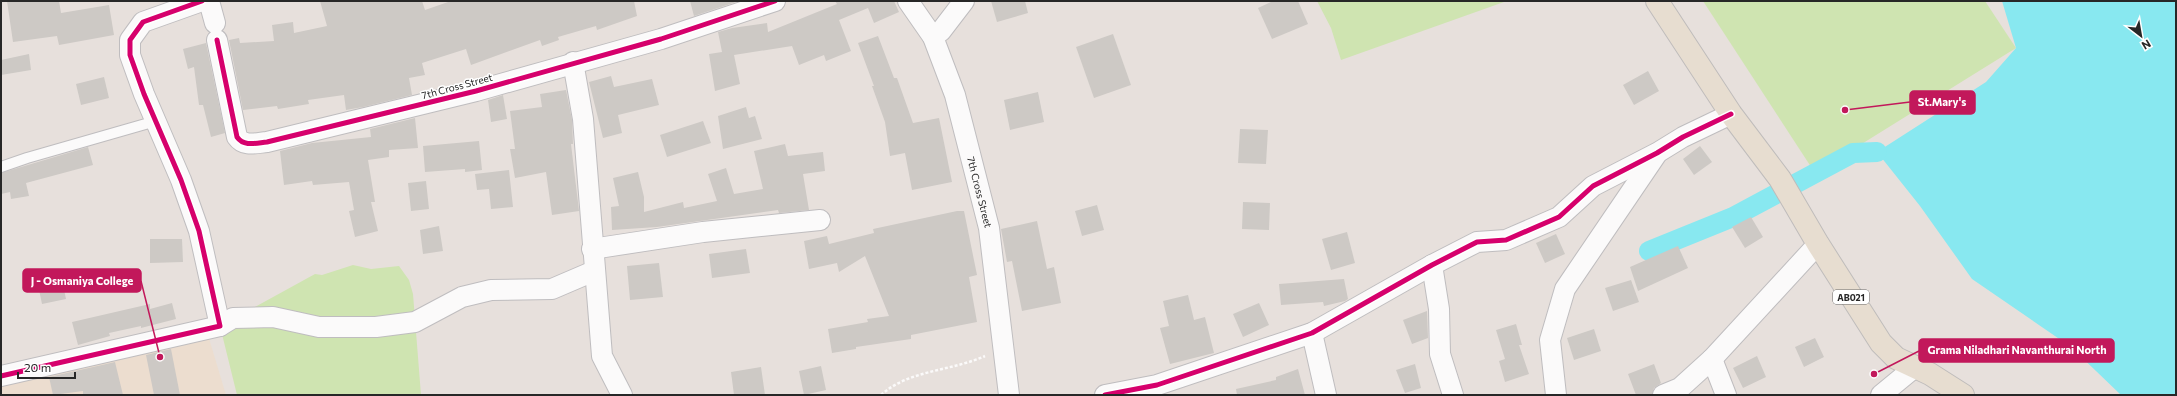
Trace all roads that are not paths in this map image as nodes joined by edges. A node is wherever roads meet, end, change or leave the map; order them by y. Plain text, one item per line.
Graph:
1 (202, 1) edge
2 (209, 1) edge
3 (908, 1) edge
4 (964, 1) edge
5 (1657, 1) edge
6 (766, 3) edge
7 (933, 37) junction
8 (573, 62) junction
9 (1731, 114) junction
10 (156, 120) junction
11 (1657, 153) junction
12 (1, 167) edge
13 (820, 220) dead end
14 (1818, 244) junction
15 (592, 249) junction
16 (1432, 265) junction
17 (594, 271) junction
18 (220, 326) junction
19 (1312, 333) junction
20 (1712, 359) junction
21 (1922, 371) junction
22 (1, 376) edge
23 (1958, 392) edge
24 (622, 395) edge
25 (1009, 395) edge
26 (1105, 395) edge
27 (1326, 395) edge
28 (1453, 395) edge
29 (1556, 395) edge
30 (1663, 395) edge
31 (1726, 395) edge
32 (1882, 395) edge

1 - 10 street
2 - 8 street, 7th Cross Street
3 - 7 street, 7th Cross Street
4 - 7 street
5 - 9 main road, AB021
6 - 8 street, 7th Cross Street
7 - 25 street, 7th Cross Street
8 - 15 street
9 - 11 street
9 - 14 main road, AB021
10 - 12 lane
10 - 18 street
11 - 16 street
11 - 29 street
13 - 15 street
14 - 20 street
14 - 21 main road, AB021
15 - 17 street
16 - 19 street
16 - 28 street
17 - 18 street
17 - 24 street
18 - 22 street
19 - 26 street
19 - 27 street
20 - 30 street
20 - 31 street
21 - 23 main road, AB021
21 - 32 street

